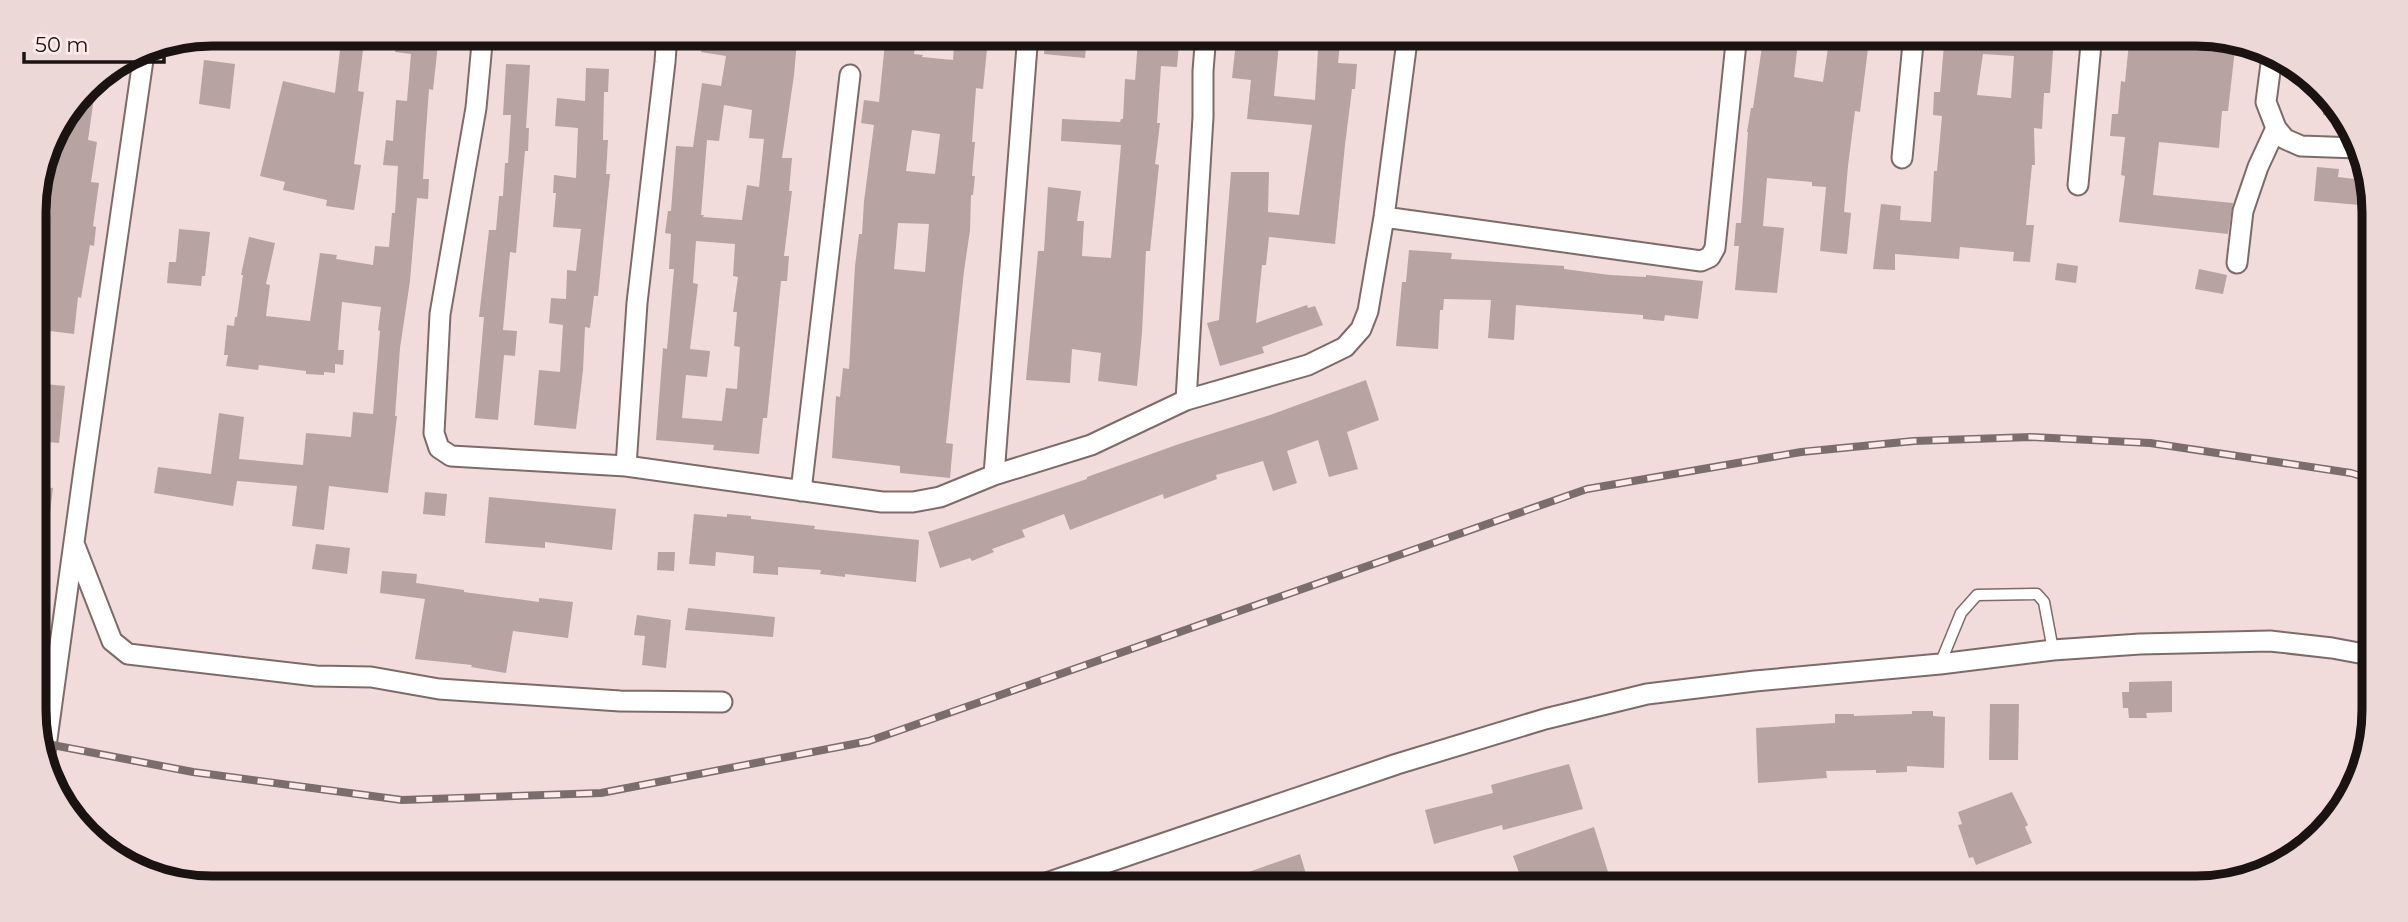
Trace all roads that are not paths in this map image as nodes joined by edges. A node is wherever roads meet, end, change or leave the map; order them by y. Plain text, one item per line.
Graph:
1 (482, 46) edge
2 (666, 46) edge
3 (1027, 46) edge
4 (1205, 46) edge
5 (1406, 46) edge
6 (1736, 46) edge
7 (1913, 46) edge
8 (2091, 46) edge
9 (143, 61) edge
10 (2271, 64) edge
11 (850, 75) dead end
12 (2276, 128) junction
13 (2350, 148) edge
14 (1902, 158) dead end
15 (2078, 185) dead end
16 (1384, 217) junction
17 (2237, 263) dead end
18 (1186, 400) junction
19 (626, 466) junction
20 (994, 475) junction
21 (801, 491) junction
22 (75, 545) junction
23 (2053, 650) junction
24 (2362, 654) edge
25 (1940, 664) junction
26 (722, 702) dead end
27 (48, 734) edge
28 (1067, 876) edge

1 - 19 street
2 - 19 street
3 - 20 street
4 - 18 street
5 - 16 street
6 - 16 street
7 - 14 street
8 - 15 street
9 - 22 street
10 - 12 street
11 - 21 street
12 - 13 street
12 - 17 street
16 - 18 street
18 - 20 street
19 - 21 street
20 - 21 street
22 - 26 street
22 - 27 street
23 - 24 street
23 - 25 street
23 - 25 lane
25 - 28 street

